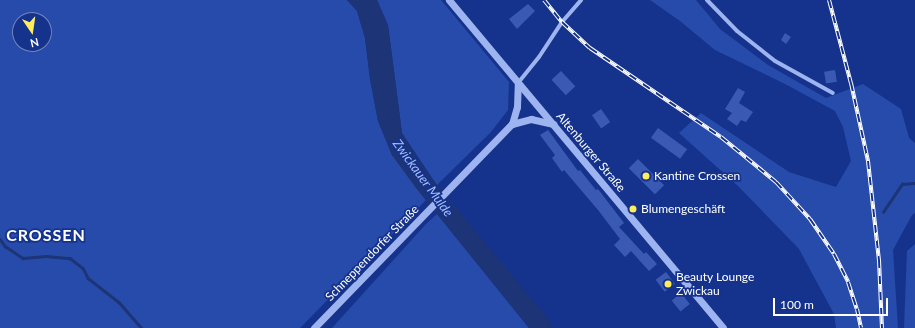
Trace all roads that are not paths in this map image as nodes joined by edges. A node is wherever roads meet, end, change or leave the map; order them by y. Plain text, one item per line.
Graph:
1 (449, 0) edge
2 (582, 0) edge
3 (706, 0) edge
4 (518, 84) junction
5 (834, 93) dead end
6 (512, 124) junction
7 (553, 124) junction
8 (314, 328) edge
9 (723, 328) edge

1 - 4 street, Altenburger Straße
2 - 4 street
3 - 5 street
4 - 6 street
4 - 7 street, Altenburger Straße
6 - 7 street
6 - 8 street, Schneppendorfer Straße
7 - 9 street, Altenburger Straße

